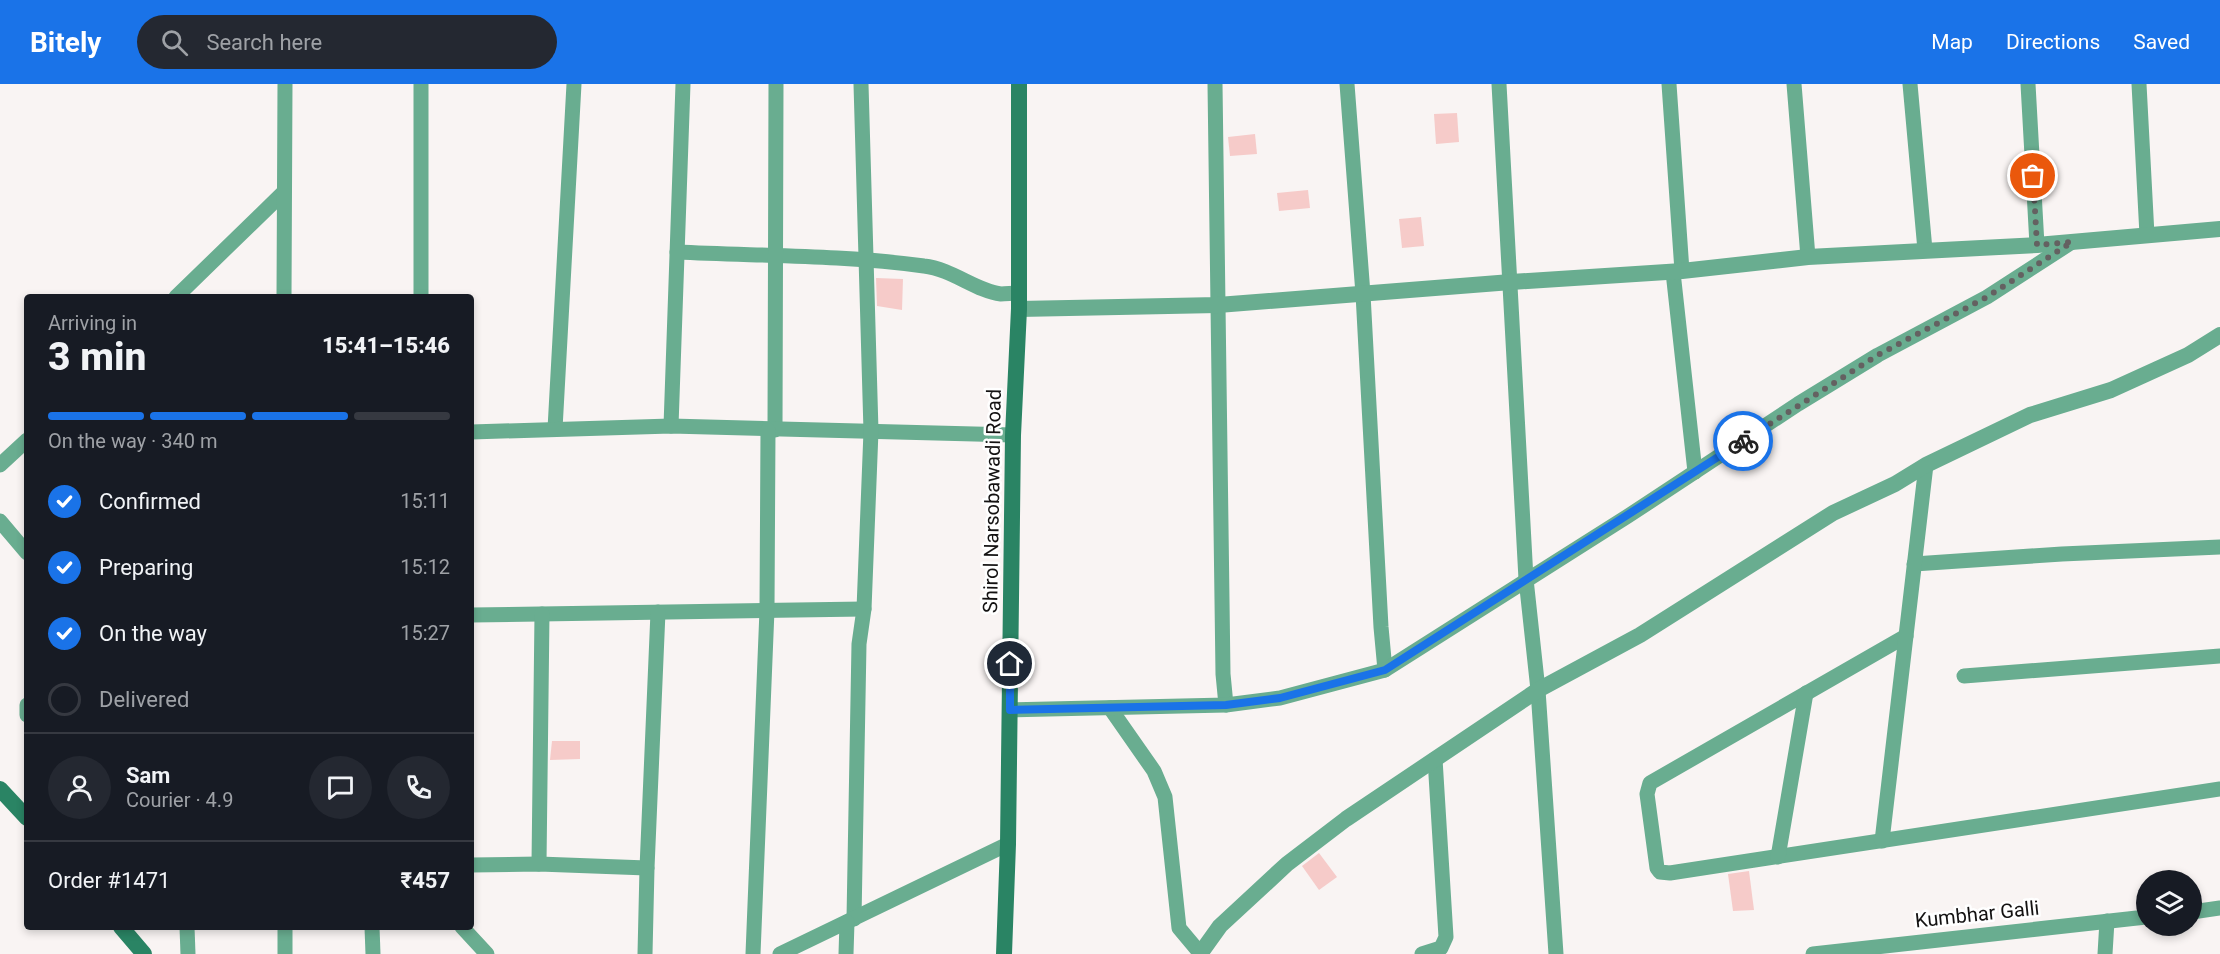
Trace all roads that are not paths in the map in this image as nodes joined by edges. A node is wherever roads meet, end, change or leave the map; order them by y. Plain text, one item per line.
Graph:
1 (285, 84) edge
2 (421, 84) edge
3 (574, 84) edge
4 (683, 84) edge
5 (776, 84) edge
6 (861, 84) edge
7 (1019, 84) edge
8 (1215, 84) edge
9 (1347, 84) edge
10 (1499, 84) edge
11 (1669, 84) edge
12 (1794, 84) edge
13 (1910, 84) edge
14 (2028, 84) edge
15 (2139, 84) edge
16 (284, 192) junction
17 (2220, 229) edge
18 (2147, 235) junction
19 (2072, 242) junction
20 (2037, 245) junction
21 (1925, 250) junction
22 (677, 252) junction
23 (775, 257) junction
24 (1808, 257) junction
25 (866, 259) junction
26 (1677, 271) junction
27 (1511, 282) junction
28 (179, 294) edge
29 (284, 294) edge
30 (421, 294) edge
31 (1363, 294) junction
32 (1019, 301) junction
33 (1218, 305) junction
34 (2220, 335) edge
35 (670, 426) junction
36 (555, 429) junction
37 (772, 430) junction
38 (871, 431) junction
39 (474, 432) edge
40 (1013, 435) junction
41 (24, 444) edge
42 (0, 465) edge
43 (1926, 465) junction
44 (1695, 472) junction
45 (0, 521) edge
46 (24, 547) edge
47 (2220, 547) edge
48 (1914, 564) junction
49 (1527, 579) junction
50 (864, 609) junction
51 (767, 610) junction
52 (658, 612) junction
53 (542, 614) junction
54 (474, 615) edge
55 (1906, 636) junction
56 (2220, 656) edge
57 (1385, 670) junction
58 (1964, 676) dead end
59 (1538, 690) junction
60 (1806, 693) junction
61 (1226, 705) junction
62 (1110, 708) junction
63 (1010, 710) junction
64 (1435, 759) junction
65 (0, 789) edge
66 (2220, 789) edge
67 (24, 815) edge
68 (1882, 841) junction
69 (1008, 844) junction
70 (1778, 857) junction
71 (539, 864) junction
72 (474, 865) edge
73 (646, 868) junction
74 (2220, 908) edge
75 (2202, 911) edge
76 (2136, 917) edge
77 (851, 920) junction
78 (2108, 921) junction
79 (124, 930) edge
80 (187, 930) edge
81 (285, 930) edge
82 (372, 930) edge
83 (465, 930) edge
84 (144, 954) edge
85 (188, 954) edge
86 (285, 954) edge
87 (373, 954) edge
88 (487, 954) edge
89 (645, 954) edge
90 (753, 954) edge
91 (780, 954) edge
92 (846, 954) edge
93 (1004, 954) edge
94 (1200, 954) edge
95 (1422, 954) edge
96 (1556, 954) edge
97 (1813, 954) edge
98 (2105, 954) edge

1 - 16 street
2 - 30 street
3 - 36 street
4 - 22 street
5 - 23 street
6 - 25 street
7 - 32 main road, Shirol Narsobawadi Road
8 - 33 street
9 - 31 street
10 - 27 street
11 - 26 street
12 - 24 street
13 - 21 street
14 - 20 street
15 - 18 street
16 - 28 street
16 - 29 street
17 - 18 street
18 - 19 street
19 - 20 street
19 - 44 street
20 - 21 street
21 - 24 street
22 - 23 street
22 - 35 street
23 - 25 street
23 - 37 street
24 - 26 street
25 - 32 street
25 - 38 street
26 - 27 street
26 - 44 street
27 - 31 street
27 - 49 street
31 - 33 street
31 - 57 street
32 - 33 street
32 - 40 main road, Shirol Narsobawadi Road
33 - 61 street
34 - 43 street
35 - 36 street
35 - 37 street
36 - 39 street
37 - 38 street
37 - 51 street
38 - 40 street
38 - 50 street
40 - 63 main road, Shirol Narsobawadi Road
41 - 42 street
43 - 48 street
43 - 59 street
44 - 49 street
45 - 46 street
47 - 48 street
48 - 55 street
49 - 57 street
49 - 59 street
50 - 51 street
50 - 77 street
51 - 52 street
51 - 90 street
52 - 53 street
52 - 73 street
53 - 54 street
53 - 71 street
55 - 60 street
55 - 68 street
56 - 58 street
57 - 61 street
59 - 64 street
59 - 96 street
60 - 70 street
60 - 70 street
61 - 62 street
62 - 63 street
62 - 94 street
63 - 69 main road, Shirol Narsobawadi Road
64 - 94 street
64 - 95 street
65 - 67 main road
66 - 68 street
68 - 70 street
69 - 77 street
69 - 93 main road, Shirol Narsobawadi Road
71 - 72 street
71 - 73 street
73 - 89 street
74 - 75 street
76 - 78 street, Kumbhar Galli
77 - 91 street
77 - 92 street
78 - 97 street, Kumbhar Galli
78 - 98 street
79 - 84 main road
80 - 85 street
81 - 86 street
82 - 87 street
83 - 88 street

